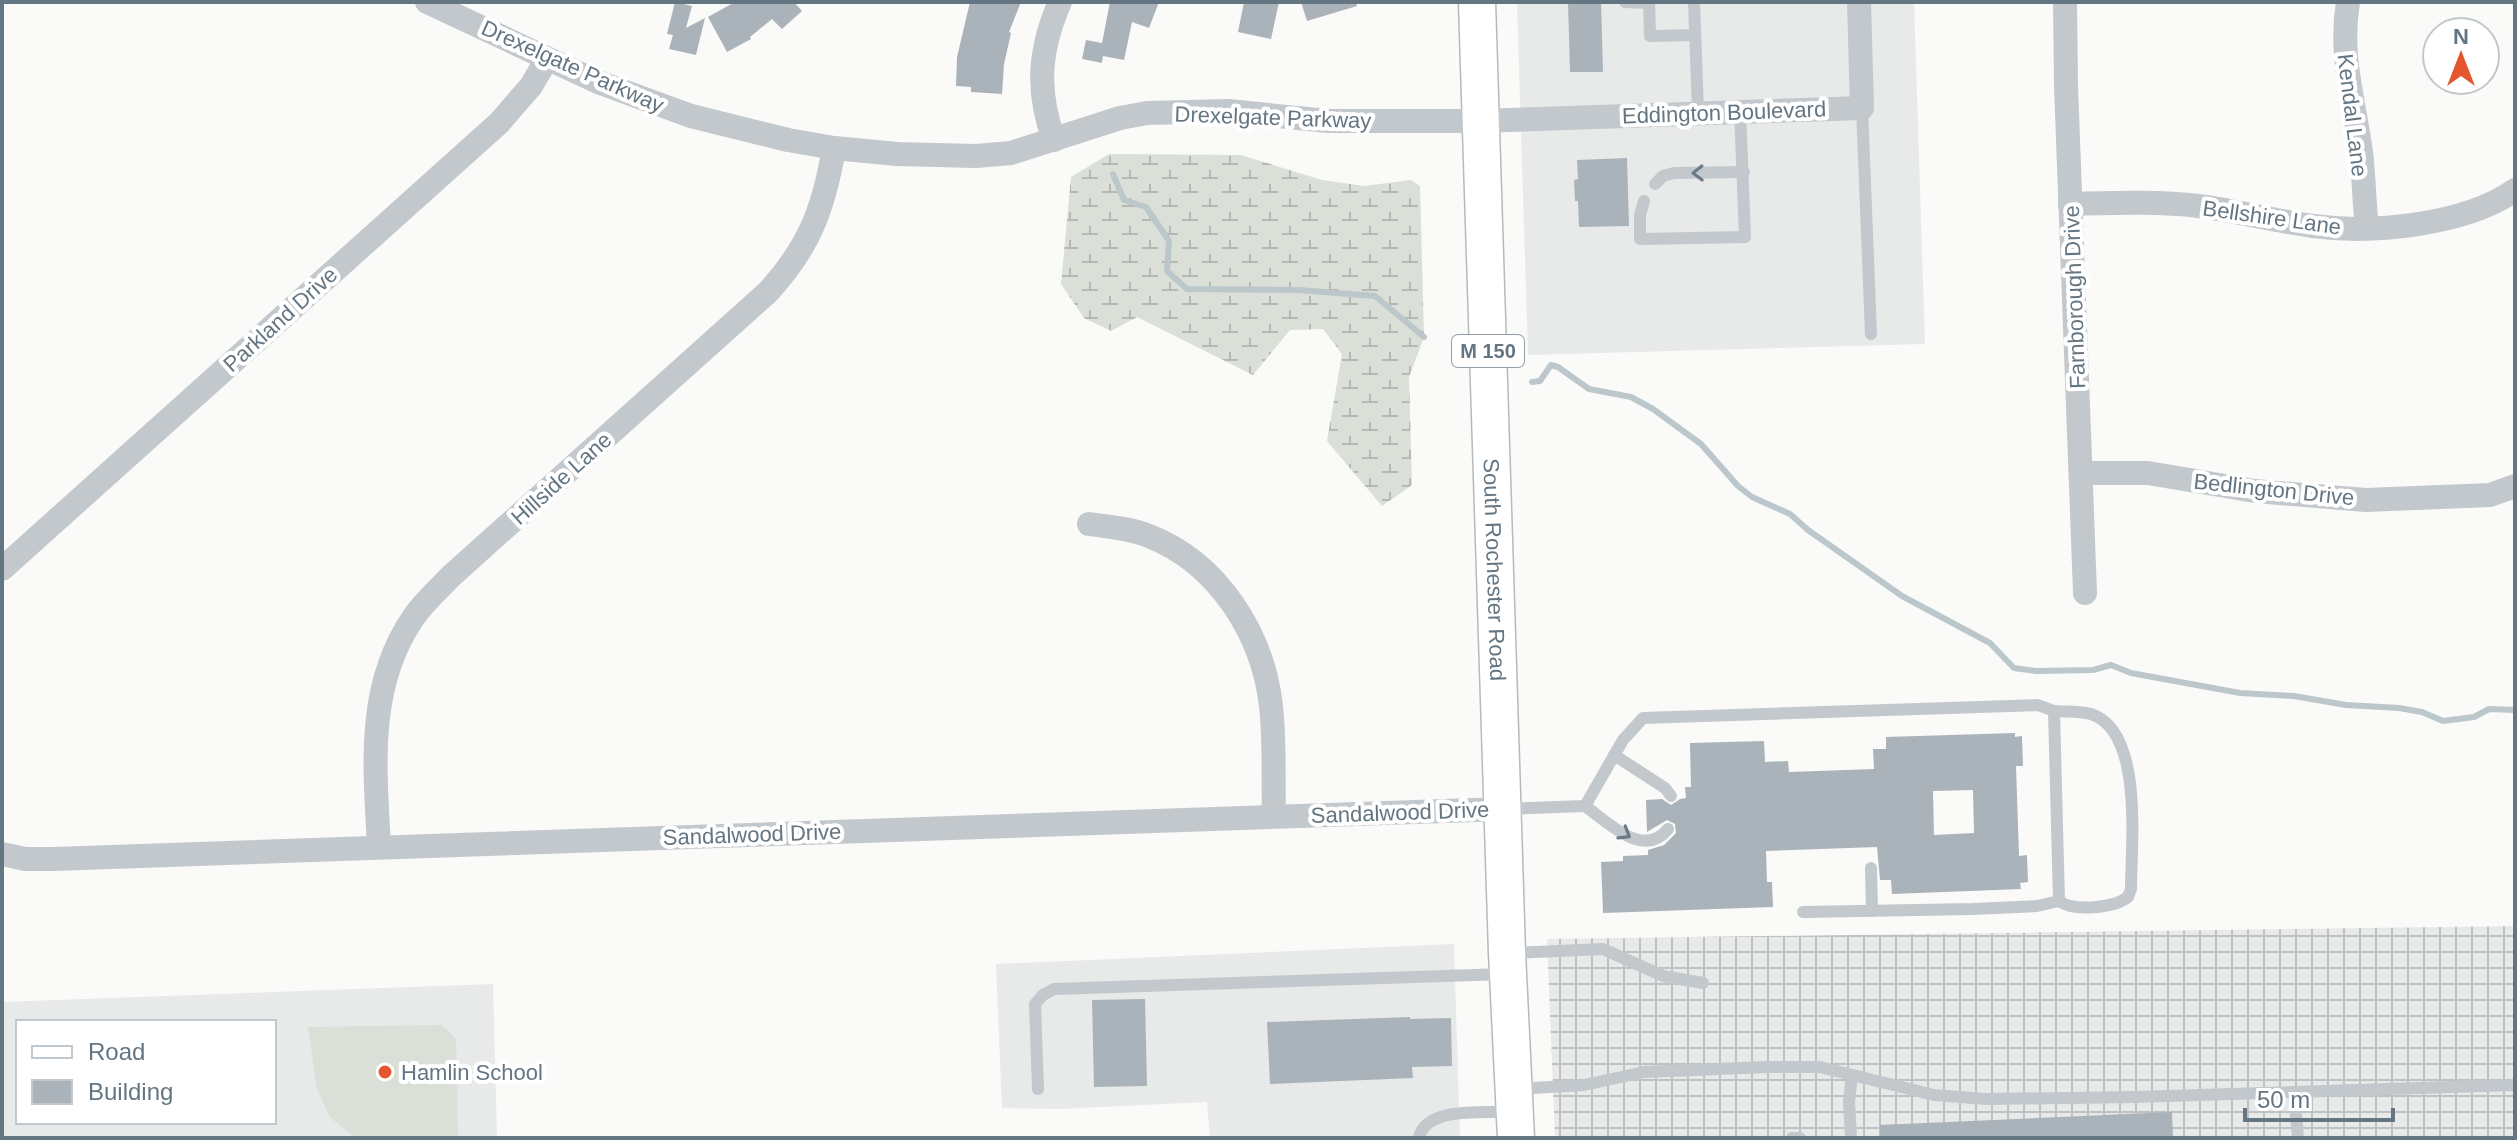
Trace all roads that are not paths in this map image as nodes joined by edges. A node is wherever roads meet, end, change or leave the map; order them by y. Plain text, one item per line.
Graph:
1 (1060, 2) edge
2 (1477, 2) edge
3 (1625, 2) edge
4 (1694, 2) edge
5 (1859, 2) edge
6 (2065, 2) edge
7 (2348, 2) edge
8 (1649, 3) edge
9 (438, 4) edge
10 (1695, 35) junction
11 (547, 59) junction
12 (1862, 108) junction
13 (1740, 111) junction
14 (1698, 112) junction
15 (1480, 121) junction
16 (1054, 140) junction
17 (834, 148) junction
18 (1744, 172) junction
19 (1655, 184) dead end
20 (2515, 190) edge
21 (1644, 201) dead end
22 (2070, 204) junction
23 (2367, 228) junction
24 (1871, 334) dead end
25 (2081, 473) junction
26 (2515, 486) edge
27 (1089, 524) dead end
28 (2, 569) edge
29 (2085, 593) dead end
30 (2054, 711) junction
31 (1614, 755) junction
32 (1671, 796) dead end
33 (1585, 806) junction
34 (1503, 809) junction
35 (1274, 816) junction
36 (1668, 829) dead end
37 (379, 847) junction
38 (2, 854) edge
39 (1871, 868) dead end
40 (2059, 901) junction
41 (1872, 911) junction
42 (1803, 912) dead end
43 (1507, 963) junction
44 (1703, 983) dead end
45 (1852, 1075) junction
46 (2515, 1085) edge
47 (1038, 1089) dead end
48 (2294, 1092) junction
49 (1515, 1113) edge
50 (1419, 1138) edge
51 (1792, 1138) edge
52 (1800, 1138) edge
53 (1851, 1138) edge
54 (2298, 1138) edge

1 - 16 street
2 - 15 main road, South Rochester Road / M 150
3 - 8 lane
4 - 10 lane
5 - 12 street
6 - 22 street, Farnborough Drive
7 - 23 street, Kendal Lane
8 - 10 lane
9 - 11 street, Drexelgate Parkway
10 - 14 lane
11 - 17 street, Drexelgate Parkway
11 - 28 street, Parkland Drive
12 - 13 street, Eddington Boulevard
12 - 24 lane
13 - 14 street, Eddington Boulevard
13 - 18 lane
14 - 15 street, Eddington Boulevard
15 - 16 street, Drexelgate Parkway
15 - 34 main road, South Rochester Road / M 150
16 - 17 street, Drexelgate Parkway
17 - 37 street, Hillside Lane
18 -> 19 lane
18 - 21 lane
20 - 23 street, Bellshire Lane
22 - 23 street, Bellshire Lane
22 - 25 street, Farnborough Drive
25 - 26 street, Bedlington Drive
25 - 29 street, Farnborough Drive
27 - 35 street
30 - 31 lane
30 - 40 lane
30 - 40 lane
31 - 32 lane
31 - 33 lane
33 - 34 lane
33 -> 36 lane
34 - 35 street, Sandalwood Drive
34 - 43 main road, South Rochester Road / M 150
35 - 37 street, Sandalwood Drive
37 - 38 street, Sandalwood Drive
39 - 41 lane
40 - 41 lane
41 - 42 lane
43 - 44 lane
43 - 47 lane
43 - 49 main road, South Rochester Road / M 150
45 - 48 lane
45 - 49 lane
45 - 53 lane
46 - 48 lane
48 - 54 lane
49 - 50 lane
51 - 52 lane

